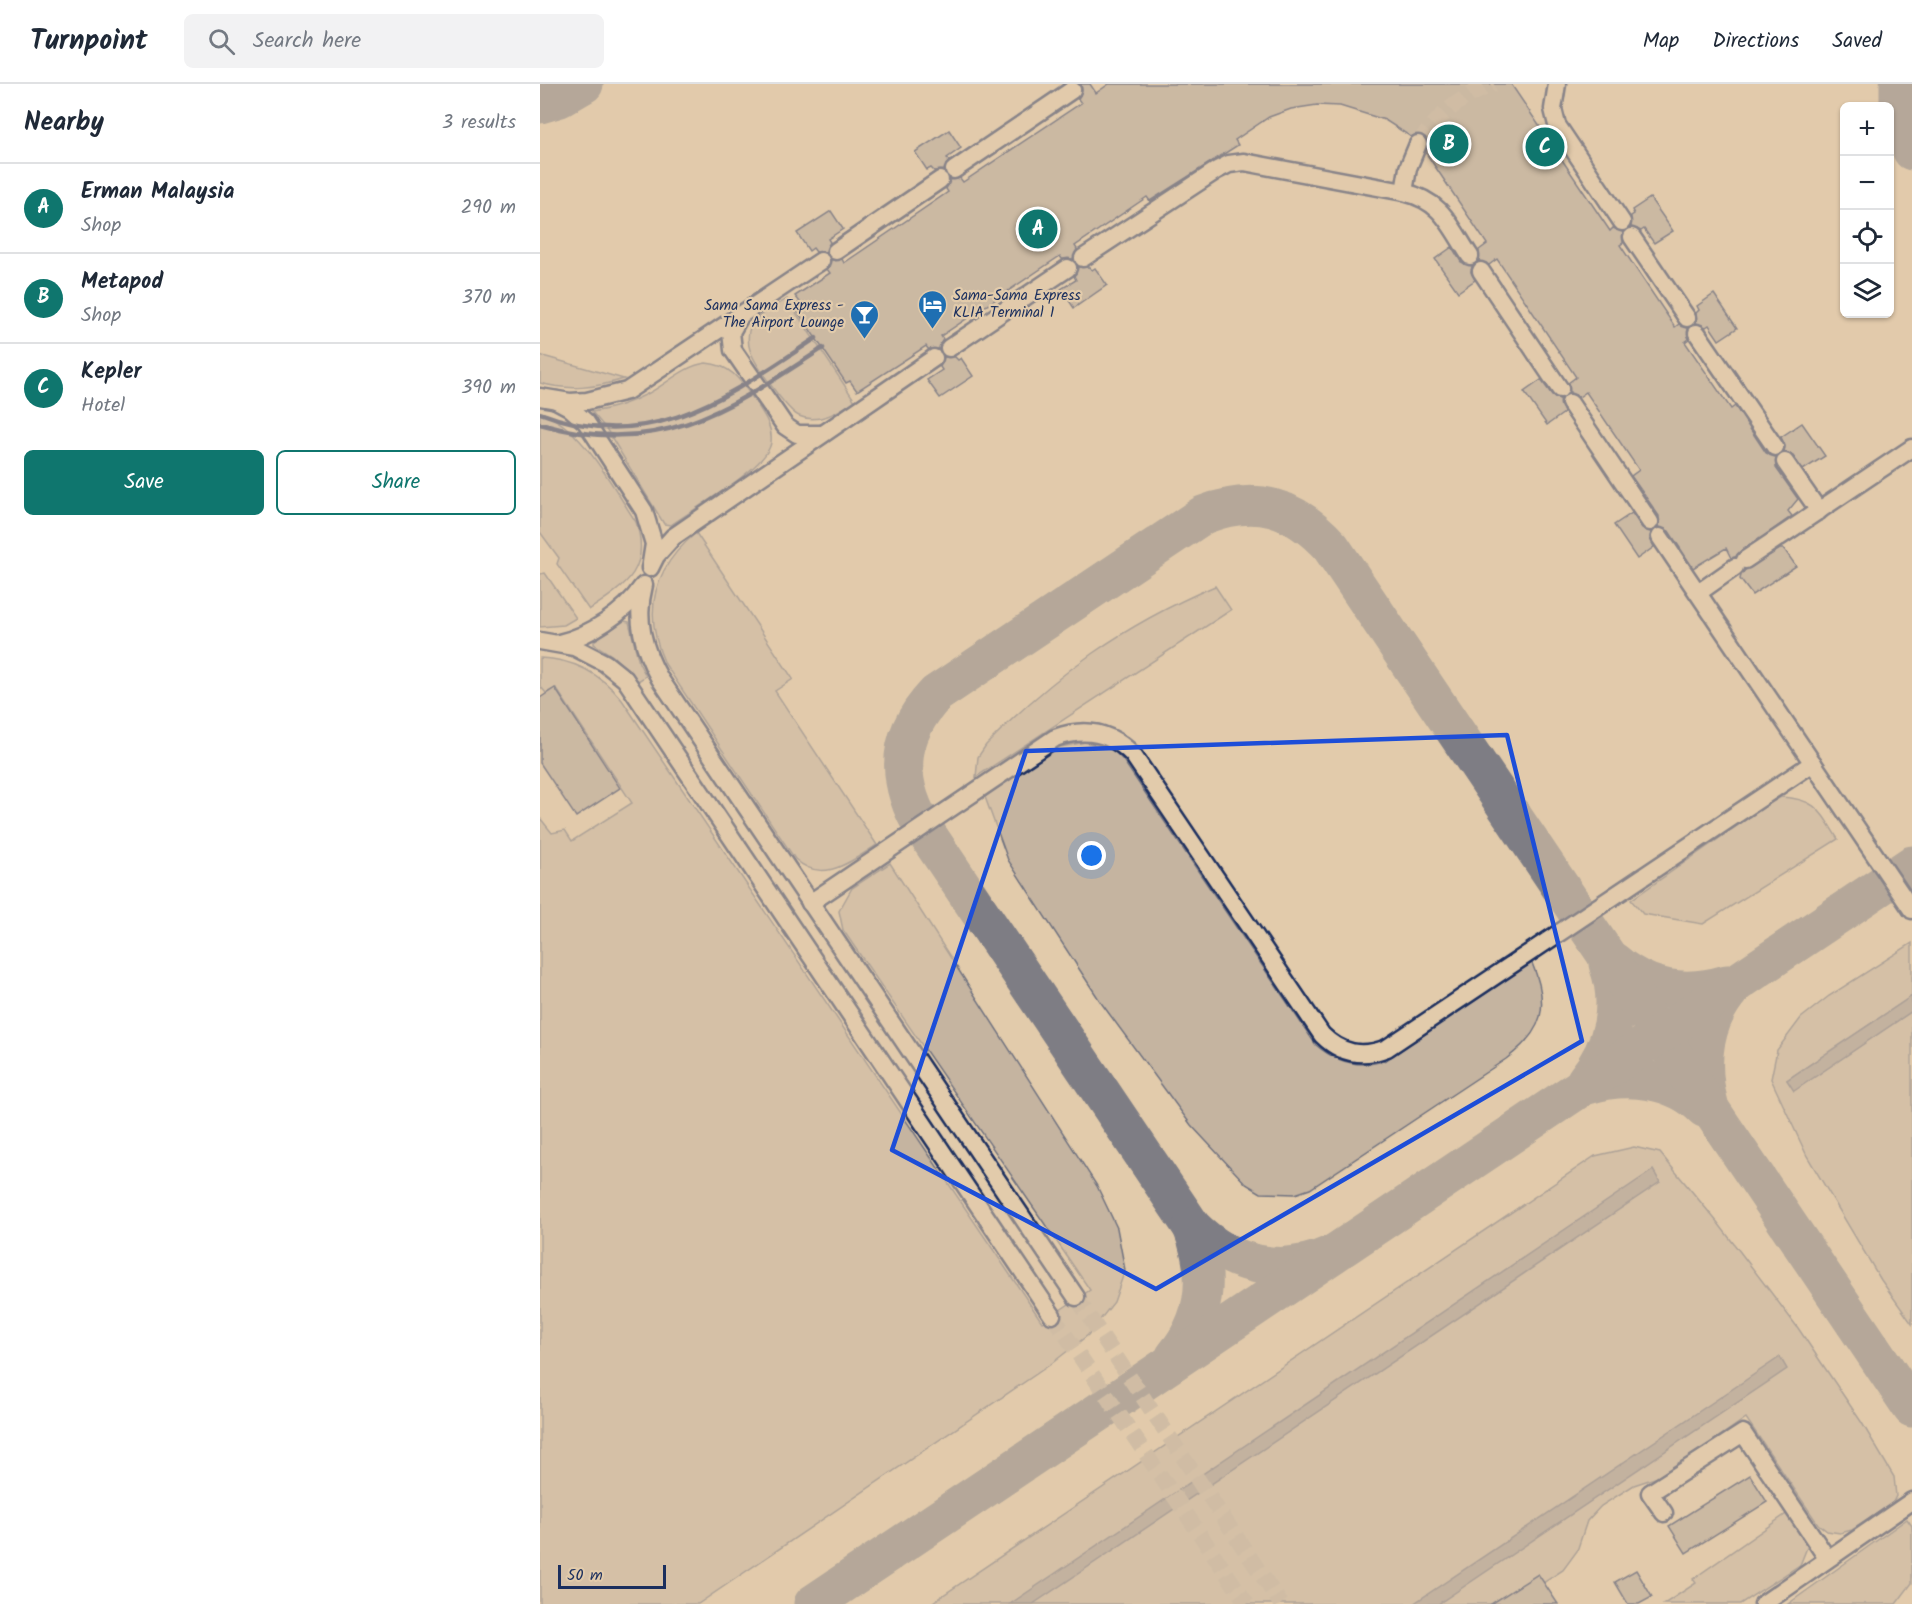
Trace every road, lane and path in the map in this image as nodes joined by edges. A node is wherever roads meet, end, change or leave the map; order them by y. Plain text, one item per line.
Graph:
1 (1557, 84) edge
2 (1072, 90) dead end
3 (1418, 144) tunnel mouth
4 (954, 170) dead end
5 (940, 180) dead end
6 (1404, 192) junction
7 (1622, 222) dead end
8 (1632, 237) dead end
9 (836, 251) dead end
10 (1470, 256) dead end
11 (1083, 258) dead end
12 (821, 261) dead end
13 (1068, 268) dead end
14 (1481, 271) dead end
15 (739, 318) junction
16 (1687, 318) dead end
17 (1697, 333) dead end
18 (949, 348) dead end
19 (934, 358) dead end
20 (1560, 389) dead end
21 (548, 399) edge
22 (1570, 403) dead end
23 (821, 434) junction
24 (1775, 447) dead end
25 (1912, 448) edge
26 (1785, 462) dead end
27 (1819, 511) junction
28 (1650, 522) dead end
29 (1660, 537) dead end
30 (650, 568) junction
31 (644, 585) junction
32 (1698, 592) junction
33 (546, 643) edge
34 (1813, 763) junction
35 (810, 903) junction
36 (1912, 910) edge
37 (1076, 1297) tunnel mouth
38 (1052, 1315) tunnel mouth
39 (1912, 1502) edge
40 (1664, 1514) dead end
41 (1827, 1558) junction
42 (1763, 1604) edge

1 - 7 street
2 - 4 street
3 - 6 street
5 - 9 street
6 - 10 street
6 - 11 street
8 - 16 street
12 - 15 street
13 - 18 street
14 - 20 street
15 - 21 street
15 - 23 street
17 - 24 street
19 - 23 street
21 - 30 street
22 - 28 street
23 - 30 street
25 - 27 street
26 - 27 street
27 - 32 street
29 - 32 street
30 - 31 street
31 - 33 street
31 - 35 street
32 - 34 street
33 - 38 street
34 - 35 street
34 - 36 street
35 - 37 street
39 - 41 street
40 - 41 street
41 - 42 street

